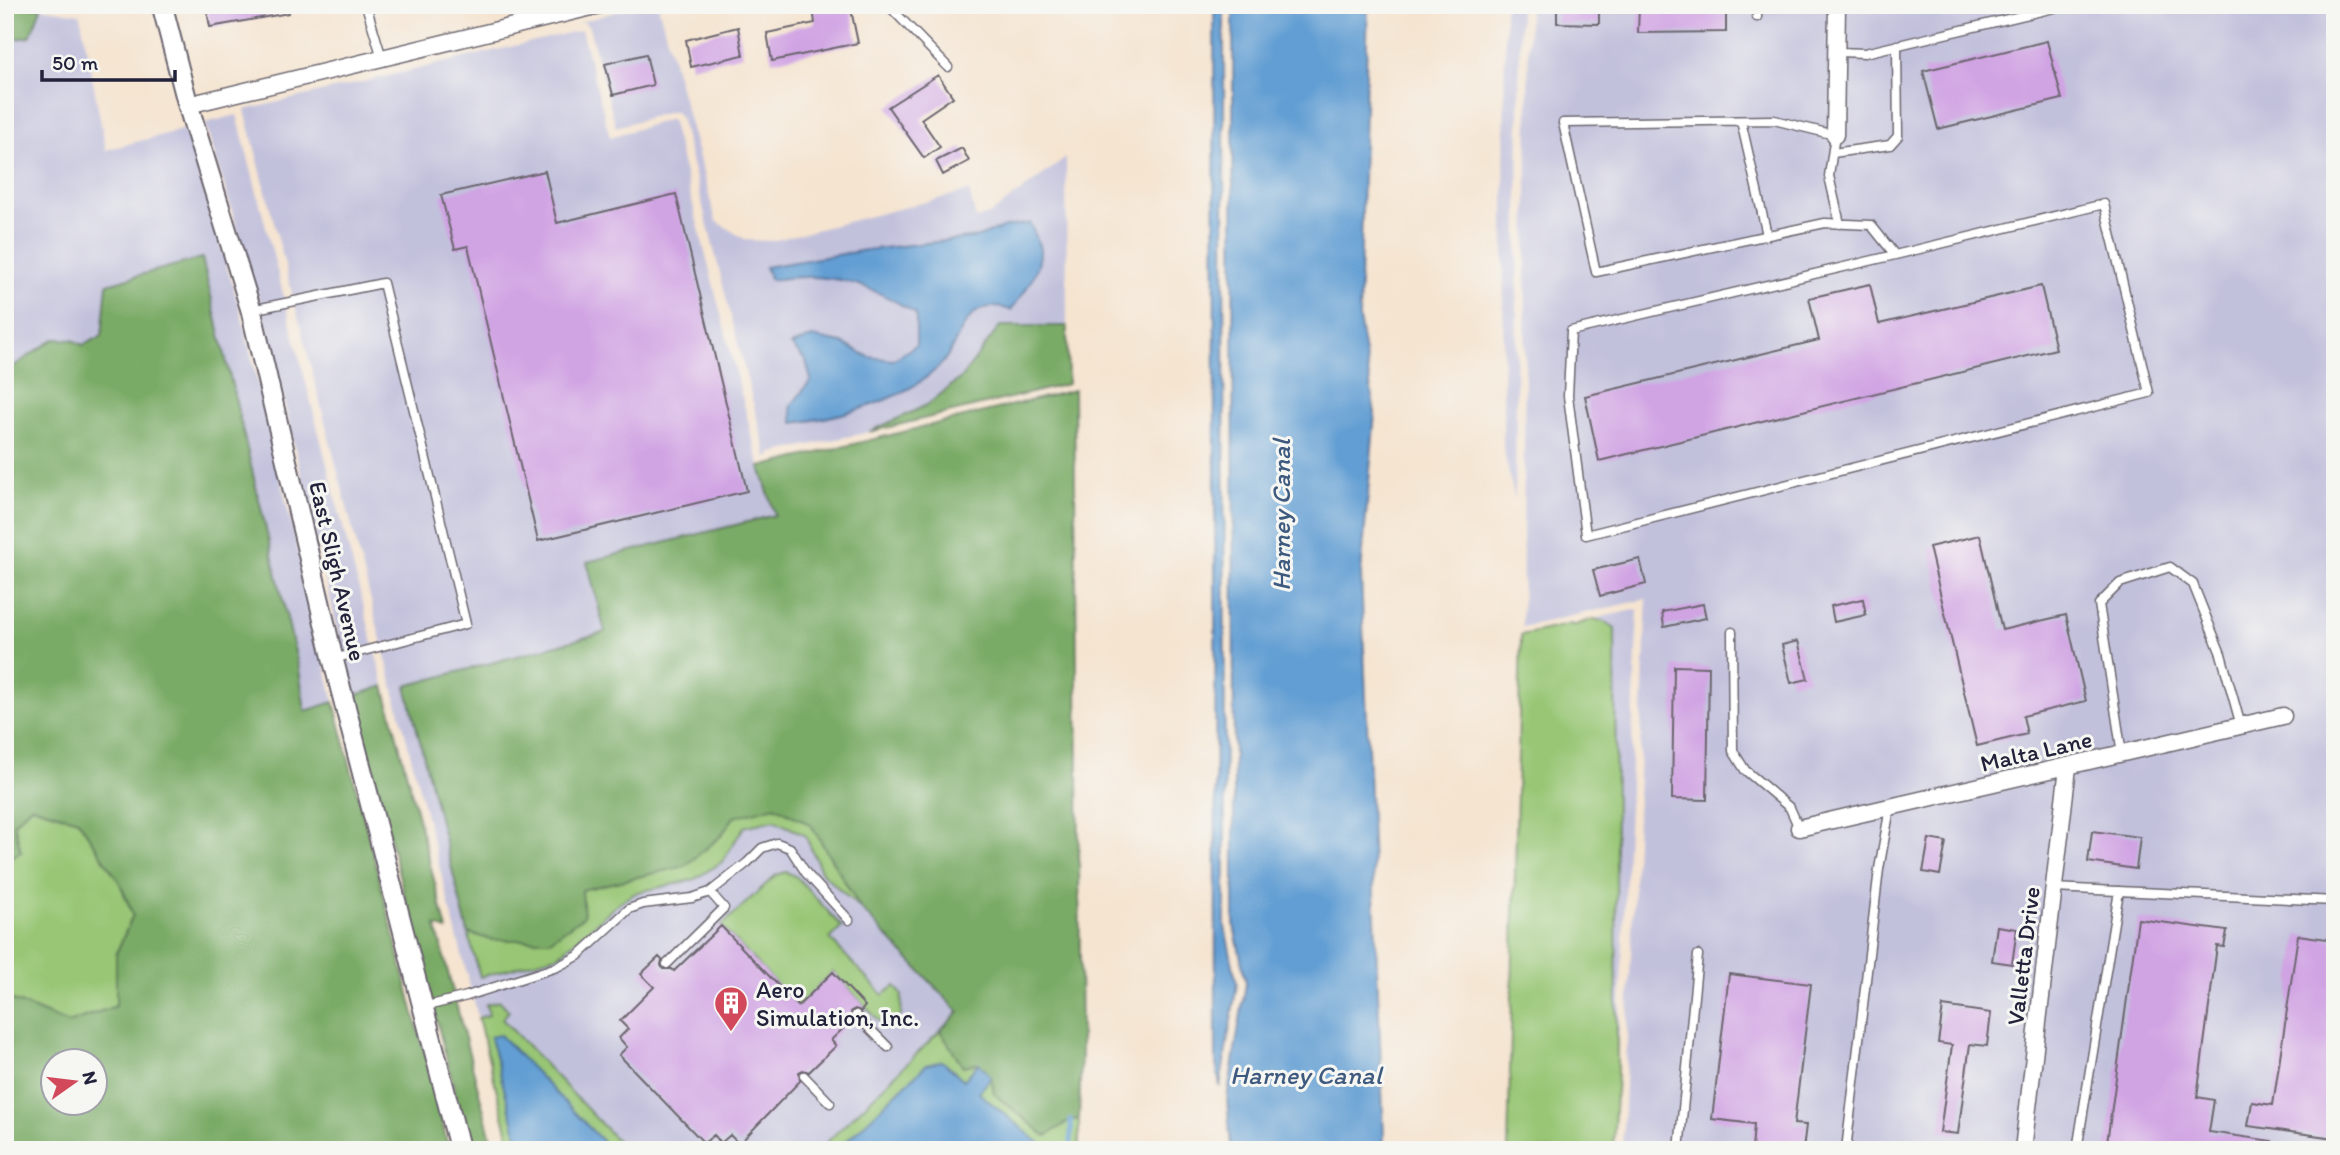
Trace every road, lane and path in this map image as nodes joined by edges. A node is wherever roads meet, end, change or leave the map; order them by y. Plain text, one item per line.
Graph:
1 (162, 5) edge
2 (366, 5) edge
3 (600, 5) edge
4 (888, 5) edge
5 (1757, 5) edge
6 (1837, 5) edge
7 (2054, 8) dead end
8 (1757, 17) dead end
9 (1897, 45) junction
10 (1838, 52) junction
11 (382, 58) junction
12 (948, 67) dead end
13 (188, 105) junction
14 (1741, 121) junction
15 (1835, 135) junction
16 (1833, 153) junction
17 (1840, 224) junction
18 (1767, 235) junction
19 (1895, 255) junction
20 (251, 310) junction
21 (1732, 632) dead end
22 (333, 659) junction
23 (2283, 716) dead end
24 (2241, 726) junction
25 (2122, 754) junction
26 (2068, 767) junction
27 (1890, 808) junction
28 (1799, 828) joint
29 (2053, 888) junction
30 (2119, 891) junction
31 (710, 892) junction
32 (2335, 901) edge
33 (849, 920) dead end
34 (1698, 955) dead end
35 (667, 964) dead end
36 (423, 1007) junction
37 (856, 1015) dead end
38 (888, 1047) dead end
39 (804, 1076) dead end
40 (830, 1103) dead end
41 (460, 1150) edge
42 (1679, 1150) edge
43 (1846, 1150) edge
44 (2023, 1150) edge
45 (2077, 1150) edge

1 - 13 street, East Sligh Avenue
2 - 11 lane
3 - 11 street
4 - 12 lane
5 - 8 lane
6 - 10 street
7 - 9 lane
9 - 10 lane
9 - 16 lane
10 - 15 street
11 - 13 street
13 - 20 street, East Sligh Avenue
14 - 15 lane
14 - 18 lane
14 - 18 lane
15 - 16 lane
16 - 17 lane
17 - 18 lane
17 - 19 lane
19 - 19 lane
20 - 22 street, East Sligh Avenue
20 - 22 lane
21 - 28 lane
22 - 36 street, East Sligh Avenue
23 - 24 street, Malta Lane
24 - 25 street, Malta Lane
24 - 25 lane
25 - 26 street, Malta Lane
26 - 27 street, Malta Lane
26 - 29 street, Valletta Drive
27 - 28 street, Malta Lane
27 - 43 lane
29 - 30 lane
29 - 44 street, Valletta Drive
30 - 32 lane
30 - 45 lane
31 - 33 lane
31 - 35 lane
31 - 36 lane
34 - 42 lane
36 - 41 street, East Sligh Avenue
37 - 38 lane
39 - 40 lane

